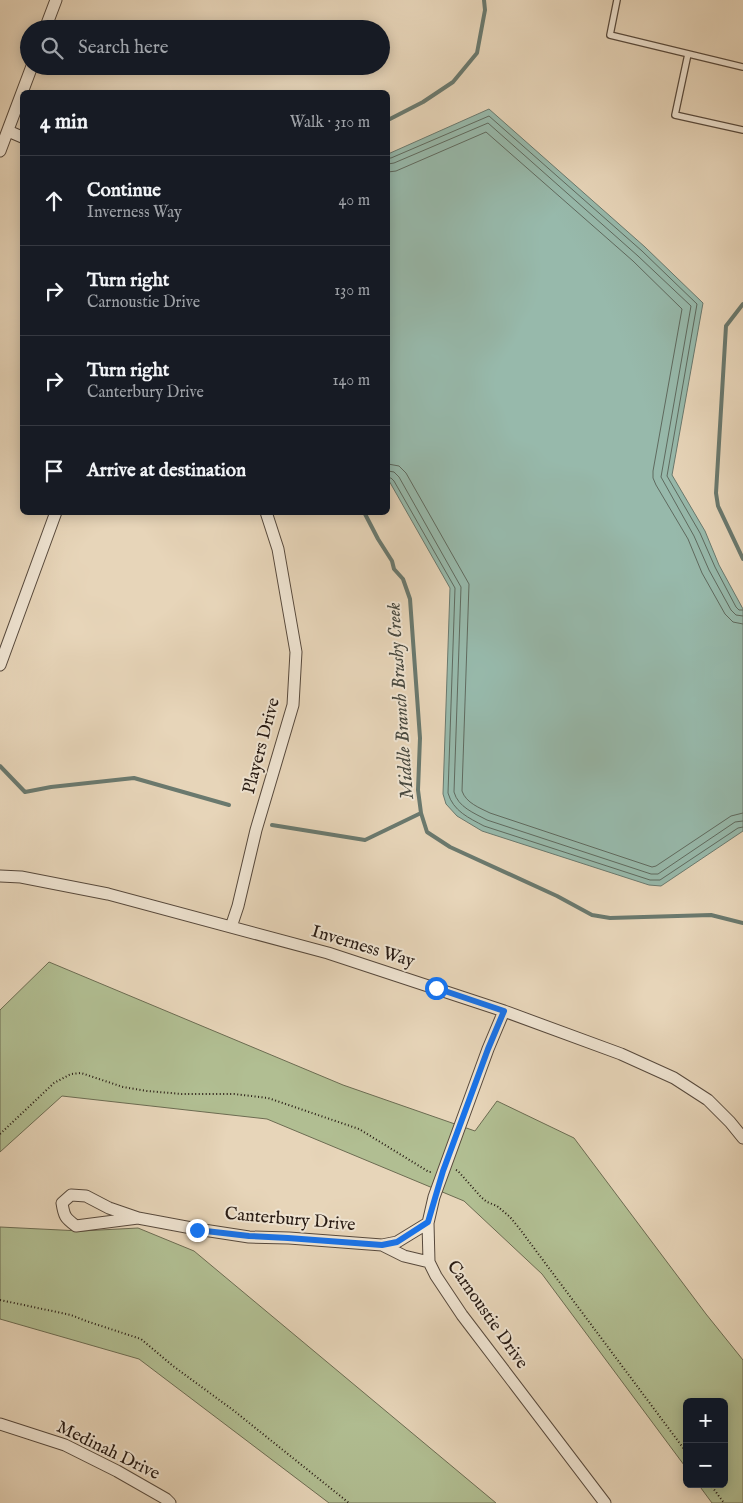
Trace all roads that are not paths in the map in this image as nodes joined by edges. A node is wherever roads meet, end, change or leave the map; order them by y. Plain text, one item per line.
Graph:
1 (56, 0) edge
2 (617, 0) edge
3 (49, 20) edge
4 (688, 54) junction
5 (743, 67) edge
6 (29, 75) edge
7 (23, 90) edge
8 (20, 98) edge
9 (743, 130) edge
10 (8, 131) junction
11 (20, 136) edge
12 (0, 152) edge
13 (55, 515) edge
14 (267, 515) edge
15 (0, 665) edge
16 (0, 876) edge
17 (231, 927) junction
18 (504, 1011) junction
19 (743, 1138) edge
20 (138, 1218) junction
21 (428, 1222) junction
22 (382, 1245) junction
23 (429, 1262) junction
24 (0, 1424) edge
25 (170, 1503) edge
26 (605, 1503) edge

1 - 3 street
2 - 4 lane
4 - 5 lane
4 - 9 lane
6 - 7 street
8 - 10 street
10 - 11 street
10 - 12 street
13 - 15 street
14 - 17 street, Players Drive
16 - 17 street, Inverness Way
17 - 18 street, Inverness Way
18 - 19 street, Inverness Way
18 - 21 street, Carnoustie Drive
20 - 20 street, Canterbury Drive
20 - 22 street, Canterbury Drive
21 - 22 street, Canterbury Drive
21 - 23 street, Carnoustie Drive
22 - 23 street, Canterbury Drive
23 - 26 street, Carnoustie Drive
24 - 25 street, Medinah Drive

